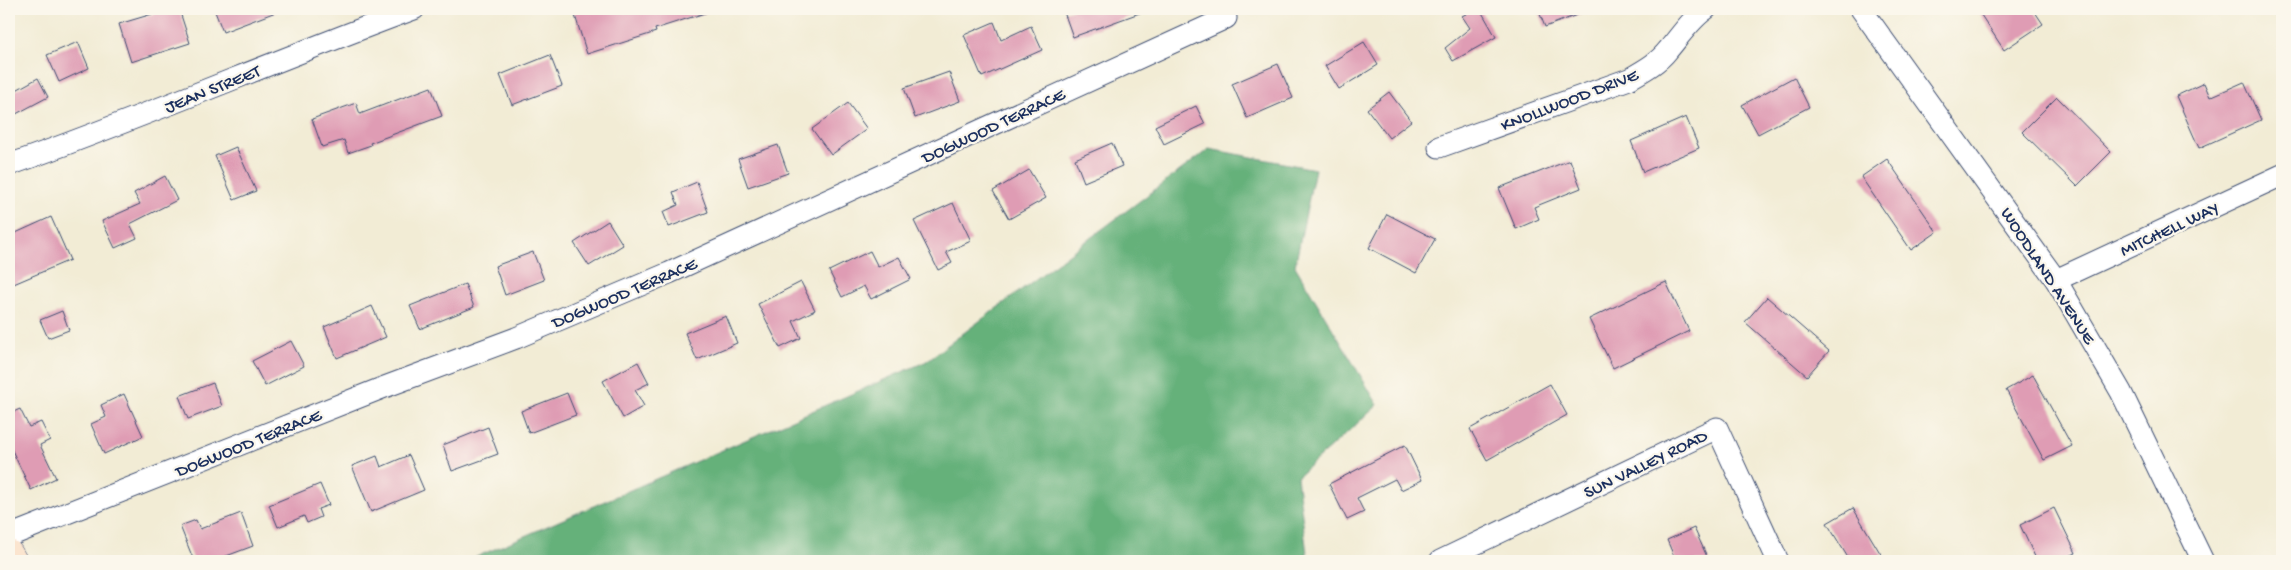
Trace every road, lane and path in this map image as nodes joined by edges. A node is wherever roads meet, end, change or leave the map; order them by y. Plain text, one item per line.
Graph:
1 (414, 9) edge
2 (1706, 9) edge
3 (1861, 9) edge
4 (1226, 18) dead end
5 (1439, 147) dead end
6 (9, 165) edge
7 (2282, 175) edge
8 (2056, 280) junction
9 (9, 536) edge
10 (9, 554) edge
11 (13, 561) edge
12 (1440, 561) edge
13 (1778, 561) edge
14 (2203, 561) edge

1 - 6 street, JEAN STREET
2 - 5 street, KNOLLWOOD DRIVE
3 - 8 street, WOODLAND AVENUE
4 - 9 street, DOGWOOD TERRACE
7 - 8 street, MITCHELL WAY
8 - 14 street, WOODLAND AVENUE
10 - 11 main road
12 - 13 street, SUN VALLEY ROAD

